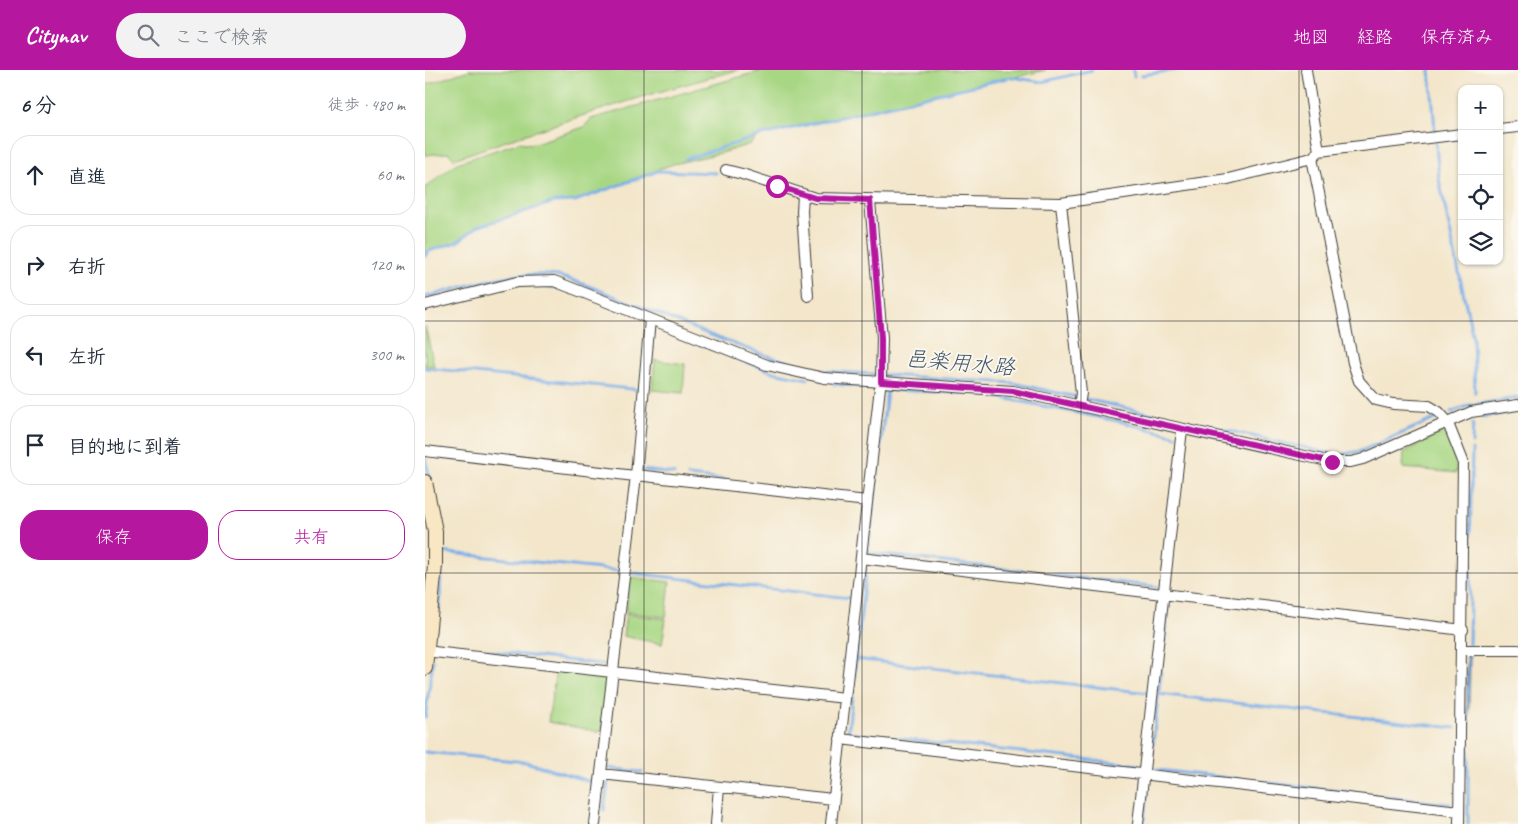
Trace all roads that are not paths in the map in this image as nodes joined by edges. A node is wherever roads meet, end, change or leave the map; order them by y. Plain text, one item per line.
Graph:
1 (1306, 70) edge
2 (1518, 127) edge
3 (1503, 129) edge
4 (1458, 135) edge
5 (1315, 154) junction
6 (726, 170) dead end
7 (803, 195) junction
8 (870, 200) junction
9 (1061, 203) junction
10 (808, 296) dead end
11 (425, 305) edge
12 (650, 319) junction
13 (881, 377) junction
14 (1080, 401) junction
15 (1518, 405) edge
16 (1447, 421) junction
17 (1182, 429) junction
18 (425, 452) edge
19 (636, 476) junction
20 (425, 482) edge
21 (867, 500) junction
22 (429, 515) edge
23 (861, 558) junction
24 (1164, 593) junction
25 (1463, 630) junction
26 (1463, 650) junction
27 (1518, 650) edge
28 (426, 651) edge
29 (425, 668) edge
30 (613, 673) junction
31 (845, 698) junction
32 (840, 739) junction
33 (601, 774) junction
34 (1144, 774) junction
35 (719, 787) junction
36 (833, 799) junction
37 (1459, 810) junction
38 (595, 824) edge
39 (716, 824) edge
40 (831, 824) edge
41 (1138, 824) edge
42 (1459, 824) edge

1 - 5 street
2 - 3 street
4 - 5 street
5 - 9 street
5 - 16 street
6 - 7 street
7 - 8 street
7 - 10 street
8 - 9 street
8 - 13 street
9 - 14 street
11 - 12 street
12 - 13 street
12 - 19 street
13 - 14 street
13 - 21 street
14 - 17 street
15 - 16 street
16 - 17 street
16 - 25 street
17 - 24 street
18 - 19 street
19 - 21 street
19 - 30 street
20 - 22 main road
21 - 23 street
22 - 28 main road
23 - 24 street
23 - 31 street
24 - 25 street
24 - 34 street
25 - 26 street
26 - 27 street
26 - 37 street
28 - 29 main road
28 - 30 street
30 - 31 street
30 - 33 street
31 - 32 street
32 - 34 street
32 - 36 street
33 - 35 street
33 - 38 street
34 - 37 street
34 - 41 street
35 - 36 street
35 - 39 street
36 - 40 street
37 - 42 street

